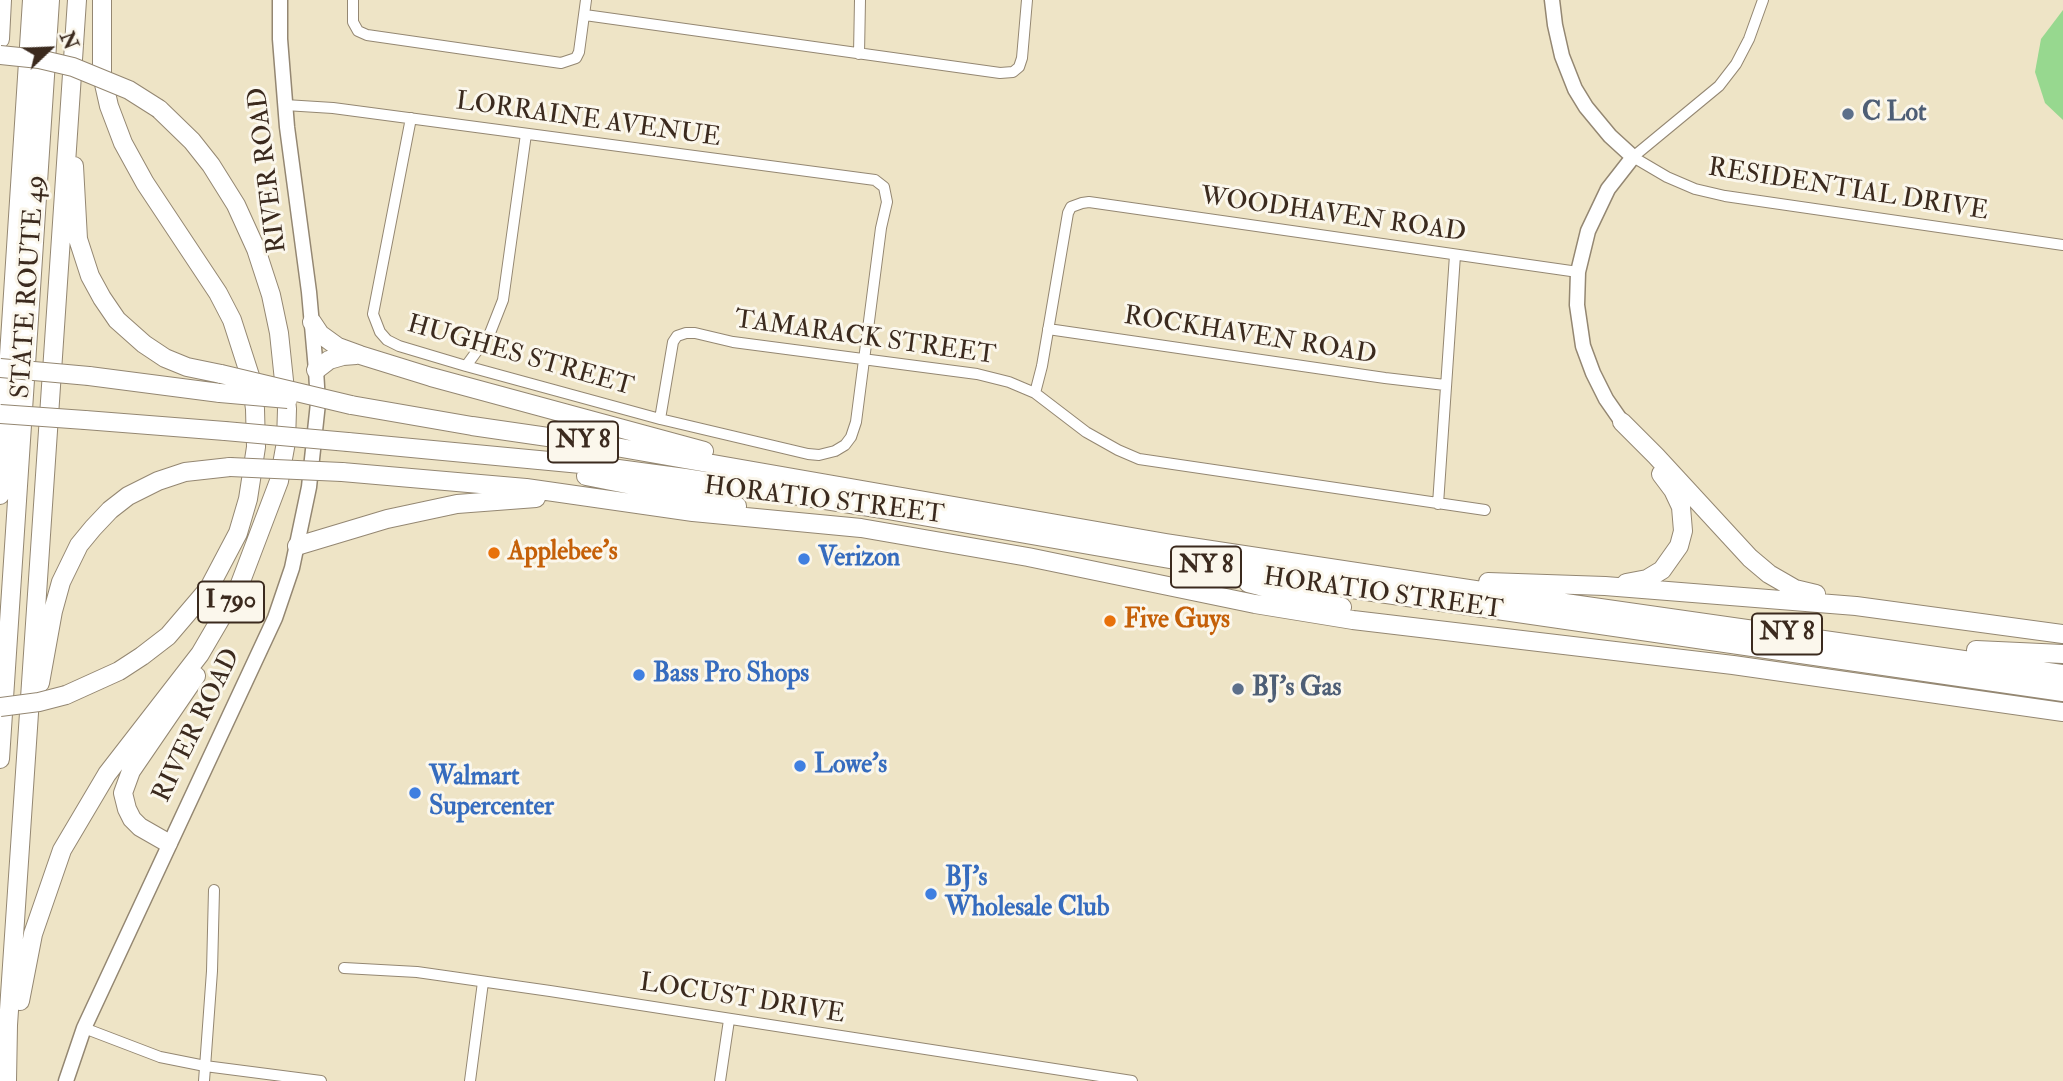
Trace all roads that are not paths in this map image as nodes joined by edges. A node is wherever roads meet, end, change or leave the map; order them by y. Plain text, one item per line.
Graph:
1 (2, 0) edge
2 (32, 0) edge
3 (50, 0) edge
4 (77, 0) edge
5 (102, 0) edge
6 (280, 0) edge
7 (353, 0) edge
8 (586, 0) edge
9 (860, 0) edge
10 (1027, 0) edge
11 (1552, 0) edge
12 (1763, 0) edge
13 (585, 15) junction
14 (0, 39) edge
15 (859, 54) junction
16 (0, 55) edge
17 (70, 88) junction
18 (285, 105) junction
19 (411, 118) junction
20 (526, 134) junction
21 (1633, 157) junction
22 (884, 187) joint
23 (2063, 245) edge
24 (1455, 255) junction
25 (1578, 272) junction
26 (312, 322) junction
27 (1048, 329) junction
28 (360, 355) junction
29 (864, 358) junction
30 (466, 366) junction
31 (0, 368) edge
32 (316, 370) junction
33 (1445, 385) junction
34 (1035, 393) junction
35 (351, 405) junction
36 (0, 414) edge
37 (660, 419) junction
38 (1622, 422) junction
39 (507, 458) junction
40 (279, 481) junction
41 (815, 482) junction
42 (0, 495) edge
43 (590, 497) junction
44 (1438, 504) junction
45 (1485, 510) dead end
46 (818, 524) junction
47 (297, 546) junction
48 (1202, 566) junction
49 (1392, 577) junction
50 (1605, 586) junction
51 (1856, 606) junction
52 (1453, 634) junction
53 (2063, 634) edge
54 (1895, 649) junction
55 (2063, 654) edge
56 (2063, 674) edge
57 (2063, 692) edge
58 (0, 707) edge
59 (2063, 712) edge
60 (27, 737) junction
61 (0, 759) edge
62 (169, 843) junction
63 (214, 890) dead end
64 (344, 968) dead end
65 (483, 982) junction
66 (729, 1020) junction
67 (84, 1028) junction
68 (205, 1066) junction
69 (8, 1081) edge
70 (66, 1081) edge
71 (204, 1081) edge
72 (321, 1081) edge
73 (470, 1081) edge
74 (720, 1081) edge
75 (1132, 1081) edge

1 - 14 highway
2 - 42 highway
3 - 61 highway
4 - 17 highway, STATE ROUTE 49
5 - 58 highway, bridge
6 - 18 main road, RIVER ROAD
7 - 13 street
8 - 13 street
9 - 15 street
10 - 15 street
11 - 21 main road
12 - 21 street
13 - 15 street
16 - 40 highway, I 790, bridge
17 - 35 highway, bridge
17 - 60 highway, STATE ROUTE 49
18 - 19 street, LORRAINE AVENUE
18 - 26 main road, RIVER ROAD
19 - 20 street, LORRAINE AVENUE
19 - 30 street, HUGHES STREET
20 - 22 street, LORRAINE AVENUE
20 - 30 street
21 - 23 street, RESIDENTIAL DRIVE
21 - 25 main road
22 - 29 street, HUGHES STREET
24 - 25 street, WOODHAVEN ROAD
24 - 27 street, WOODHAVEN ROAD
24 - 33 street
25 - 38 main road
26 - 28 highway
26 - 32 main road, RIVER ROAD
27 - 33 street, ROCKHAVEN ROAD
27 - 34 street
28 - 32 highway
28 - 41 highway
29 - 34 street, TAMARACK STREET
29 - 37 street, TAMARACK STREET
29 - 37 street, HUGHES STREET
30 - 37 street, HUGHES STREET
31 - 35 highway, NY 8, bridge
32 - 47 main road, RIVER ROAD
33 - 44 street
34 - 44 street, TAMARACK STREET
35 - 41 highway, NY 8
36 - 39 highway, NY 8, bridge
38 - 50 highway
38 - 51 highway
39 - 46 highway
39 - 48 highway, NY 8
40 - 62 highway
40 - 69 highway, I 790
41 - 49 highway, NY 8
43 - 46 highway, HORATIO STREET
43 - 47 highway
43 - 60 highway, bridge
44 - 45 street, TAMARACK STREET
46 - 52 highway, HORATIO STREET
47 - 62 main road, RIVER ROAD
48 - 52 highway
48 - 57 highway, NY 8
49 - 50 highway
49 - 54 highway, NY 8
50 - 51 highway
51 - 53 highway
52 - 59 highway, HORATIO STREET
54 - 55 highway
54 - 56 highway, NY 8
60 - 69 highway, STATE ROUTE 49
62 - 67 main road, RIVER ROAD
63 - 68 street
64 - 65 street, LOCUST DRIVE
65 - 66 street, LOCUST DRIVE
65 - 73 street
66 - 74 street
66 - 75 street, LOCUST DRIVE
67 - 68 street
67 - 70 main road, RIVER ROAD
68 - 71 street
68 - 72 street

